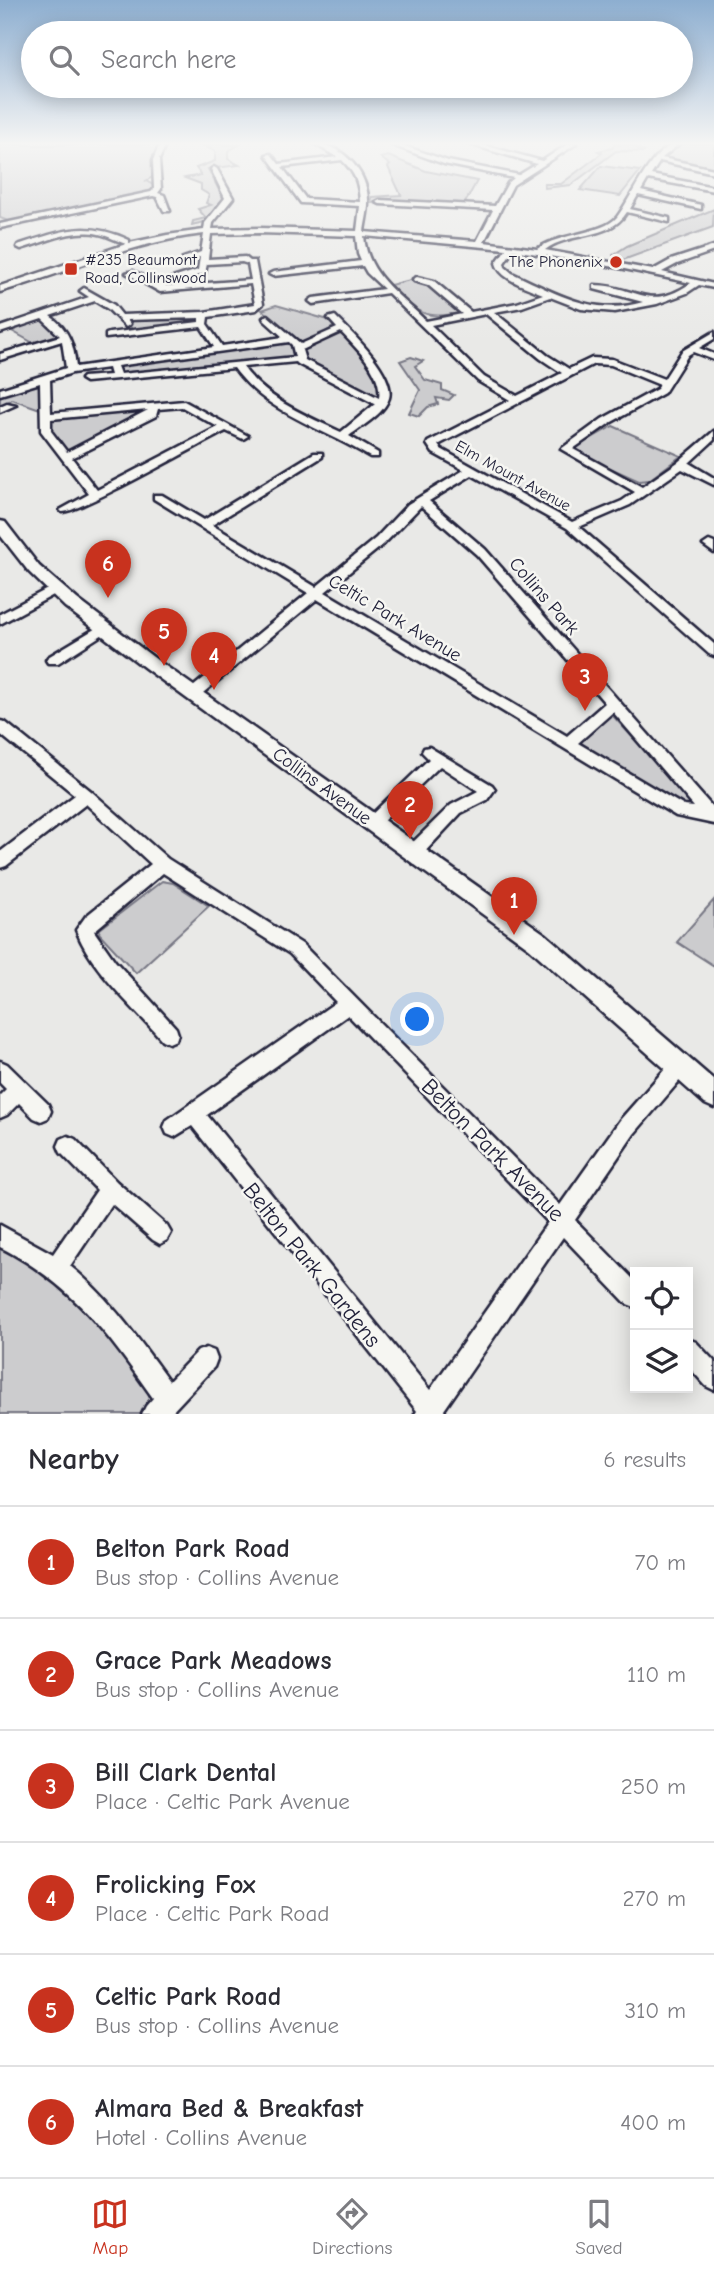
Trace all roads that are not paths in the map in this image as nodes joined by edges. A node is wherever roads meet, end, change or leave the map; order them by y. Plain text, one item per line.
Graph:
1 (77, 210) edge
2 (219, 210) edge
3 (354, 210) edge
4 (495, 210) edge
5 (626, 210) joint
6 (666, 220) dead end
7 (0, 226) edge
8 (244, 230) junction
9 (207, 232) junction
10 (362, 233) junction
11 (240, 242) dead end
12 (480, 242) junction
13 (125, 245) junction
14 (21, 247) dead end
15 (511, 247) junction
16 (714, 248) edge
17 (539, 251) junction
18 (204, 257) junction
19 (187, 258) dead end
20 (365, 263) junction
21 (655, 272) junction
22 (130, 273) dead end
23 (273, 274) dead end
24 (417, 279) dead end
25 (249, 282) dead end
26 (697, 282) junction
27 (156, 286) junction
28 (714, 286) edge
29 (597, 287) dead end
30 (0, 289) edge
31 (84, 291) dead end
32 (387, 291) junction
33 (552, 294) junction
34 (95, 298) junction
35 (313, 301) dead end
36 (654, 302) junction
37 (487, 311) junction
38 (43, 315) junction
39 (469, 315) junction
40 (122, 317) junction
41 (332, 318) dead end
42 (204, 319) junction
43 (274, 321) dead end
44 (422, 324) junction
45 (343, 328) junction
46 (3, 329) edge
47 (130, 333) junction
48 (15, 334) dead end
49 (714, 335) edge
50 (109, 336) dead end
51 (65, 337) junction
52 (24, 340) dead end
53 (291, 340) junction
54 (33, 346) junction
55 (219, 349) junction
56 (693, 349) junction
57 (298, 354) junction
58 (0, 357) edge
59 (714, 357) edge
60 (111, 364) junction
61 (237, 366) junction
62 (71, 370) junction
63 (567, 372) junction
64 (45, 377) junction
65 (116, 377) junction
66 (86, 379) dead end
67 (667, 384) junction
68 (0, 392) edge
69 (514, 399) junction
70 (381, 403) junction
71 (11, 405) dead end
72 (154, 406) junction
73 (0, 409) edge
74 (45, 417) junction
75 (225, 427) junction
76 (714, 434) edge
77 (243, 436) dead end
78 (342, 436) junction
79 (318, 455) dead end
80 (374, 455) dead end
81 (65, 457) junction
82 (682, 464) junction
83 (472, 470) junction
84 (714, 482) edge
85 (642, 491) junction
86 (96, 496) junction
87 (158, 497) dead end
88 (421, 500) junction
89 (66, 510) dead end
90 (204, 524) junction
91 (0, 525) edge
92 (571, 526) junction
93 (55, 589) junction
94 (317, 594) junction
95 (0, 620) edge
96 (103, 628) junction
97 (714, 651) edge
98 (53, 660) dead end
99 (193, 694) junction
100 (612, 705) junction
101 (0, 726) edge
102 (568, 743) junction
103 (86, 795) junction
104 (712, 816) edge
105 (373, 822) junction
106 (414, 852) junction
107 (0, 860) edge
108 (162, 864) junction
109 (349, 1004) junction
110 (169, 1034) dead end
111 (680, 1066) junction
112 (0, 1070) edge
113 (19, 1090) junction
114 (714, 1096) edge
115 (0, 1108) edge
116 (41, 1111) dead end
117 (194, 1114) junction
118 (174, 1127) dead end
119 (68, 1146) dead end
120 (110, 1189) junction
121 (562, 1221) junction
122 (160, 1233) dead end
123 (0, 1236) edge
124 (57, 1266) junction
125 (630, 1291) edge
126 (693, 1355) edge
127 (206, 1359) dead end
128 (714, 1378) edge
129 (161, 1407) edge
130 (430, 1413) edge

1 - 7 street
2 - 9 street
3 - 10 street
4 - 12 street
5 - 6 street
5 - 17 street
8 - 9 street
8 - 10 street
8 - 11 street
9 - 13 street
9 - 18 street
10 - 12 street
10 - 20 street
12 - 15 street
13 - 14 street
13 - 30 street
15 - 17 street
15 - 33 street
16 - 21 street
17 - 21 street
18 - 19 street
18 - 27 street
18 - 42 street
20 - 23 street
20 - 32 street
21 - 26 street
22 - 27 street
24 - 39 street
25 - 27 street
26 - 28 street
26 - 36 street
29 - 36 street
31 - 34 street
32 - 35 street
32 - 44 street
33 - 36 street
33 - 37 street
34 - 38 street
34 - 40 street
37 - 39 street
37 - 63 street
38 - 46 street
38 - 51 street
39 - 44 street
40 - 42 street
40 - 47 street
41 - 45 street
42 - 47 street
42 - 55 street
43 - 53 street
44 - 69 street
45 - 57 street
45 - 70 street
46 - 48 street
47 - 50 street
49 - 56 street
51 - 54 street
51 - 62 street
52 - 54 street
53 - 55 street
53 - 57 street
54 - 58 street
55 - 60 street
56 - 59 street
56 - 67 street
57 - 61 street
57 - 70 street
60 - 62 street
60 - 65 street
61 - 65 street
61 - 78 street
62 - 64 street
63 - 67 street, Elm Mount Avenue
63 - 69 street, Elm Mount Avenue
64 - 68 street
64 - 74 street
65 - 66 street
67 - 85 street
69 - 83 street, Elm Mount Avenue
70 - 78 street
71 - 73 street
72 - 74 street
72 - 75 street
72 - 81 street
74 - 81 street
75 - 77 street
75 - 86 street
76 - 82 street
78 - 80 street
79 - 90 street
81 - 86 street
82 - 84 street
82 - 85 street
83 - 88 street
83 - 92 street, Elm Mount Avenue
85 - 92 street
86 - 89 street
87 - 90 street, Celtic Park Avenue
88 - 94 street
88 - 100 street, Collins Park
90 - 94 street, Celtic Park Avenue
91 - 93 main road, Collins Avenue
92 - 97 street, Elm Mount Avenue
93 - 95 street
93 - 96 main road, Collins Avenue
94 - 99 street
94 - 102 street, Celtic Park Avenue
96 - 98 street
96 - 99 main road, Collins Avenue
99 - 105 main road, Collins Avenue
100 - 102 street
100 - 104 street, Collins Park
101 - 103 street, Belton Park Avenue
102 - 104 street, Celtic Park Avenue
103 - 107 street
103 - 108 street, Belton Park Avenue
105 - 106 main road, Collins Avenue
105 - 106 street
106 - 111 main road, Collins Avenue
108 - 109 street, Belton Park Avenue
108 - 110 street
109 - 117 street
109 - 121 street, Belton Park Avenue
111 - 114 main road, Collins Avenue
111 - 121 street
112 - 113 street
113 - 115 street
113 - 116 street
117 - 118 street
117 - 130 street, Belton Park Gardens
119 - 120 street
120 - 122 street
120 - 124 street
121 - 125 street, Belton Park Avenue
121 - 130 street
123 - 124 street
124 - 129 street
126 - 128 street
127 - 129 street

